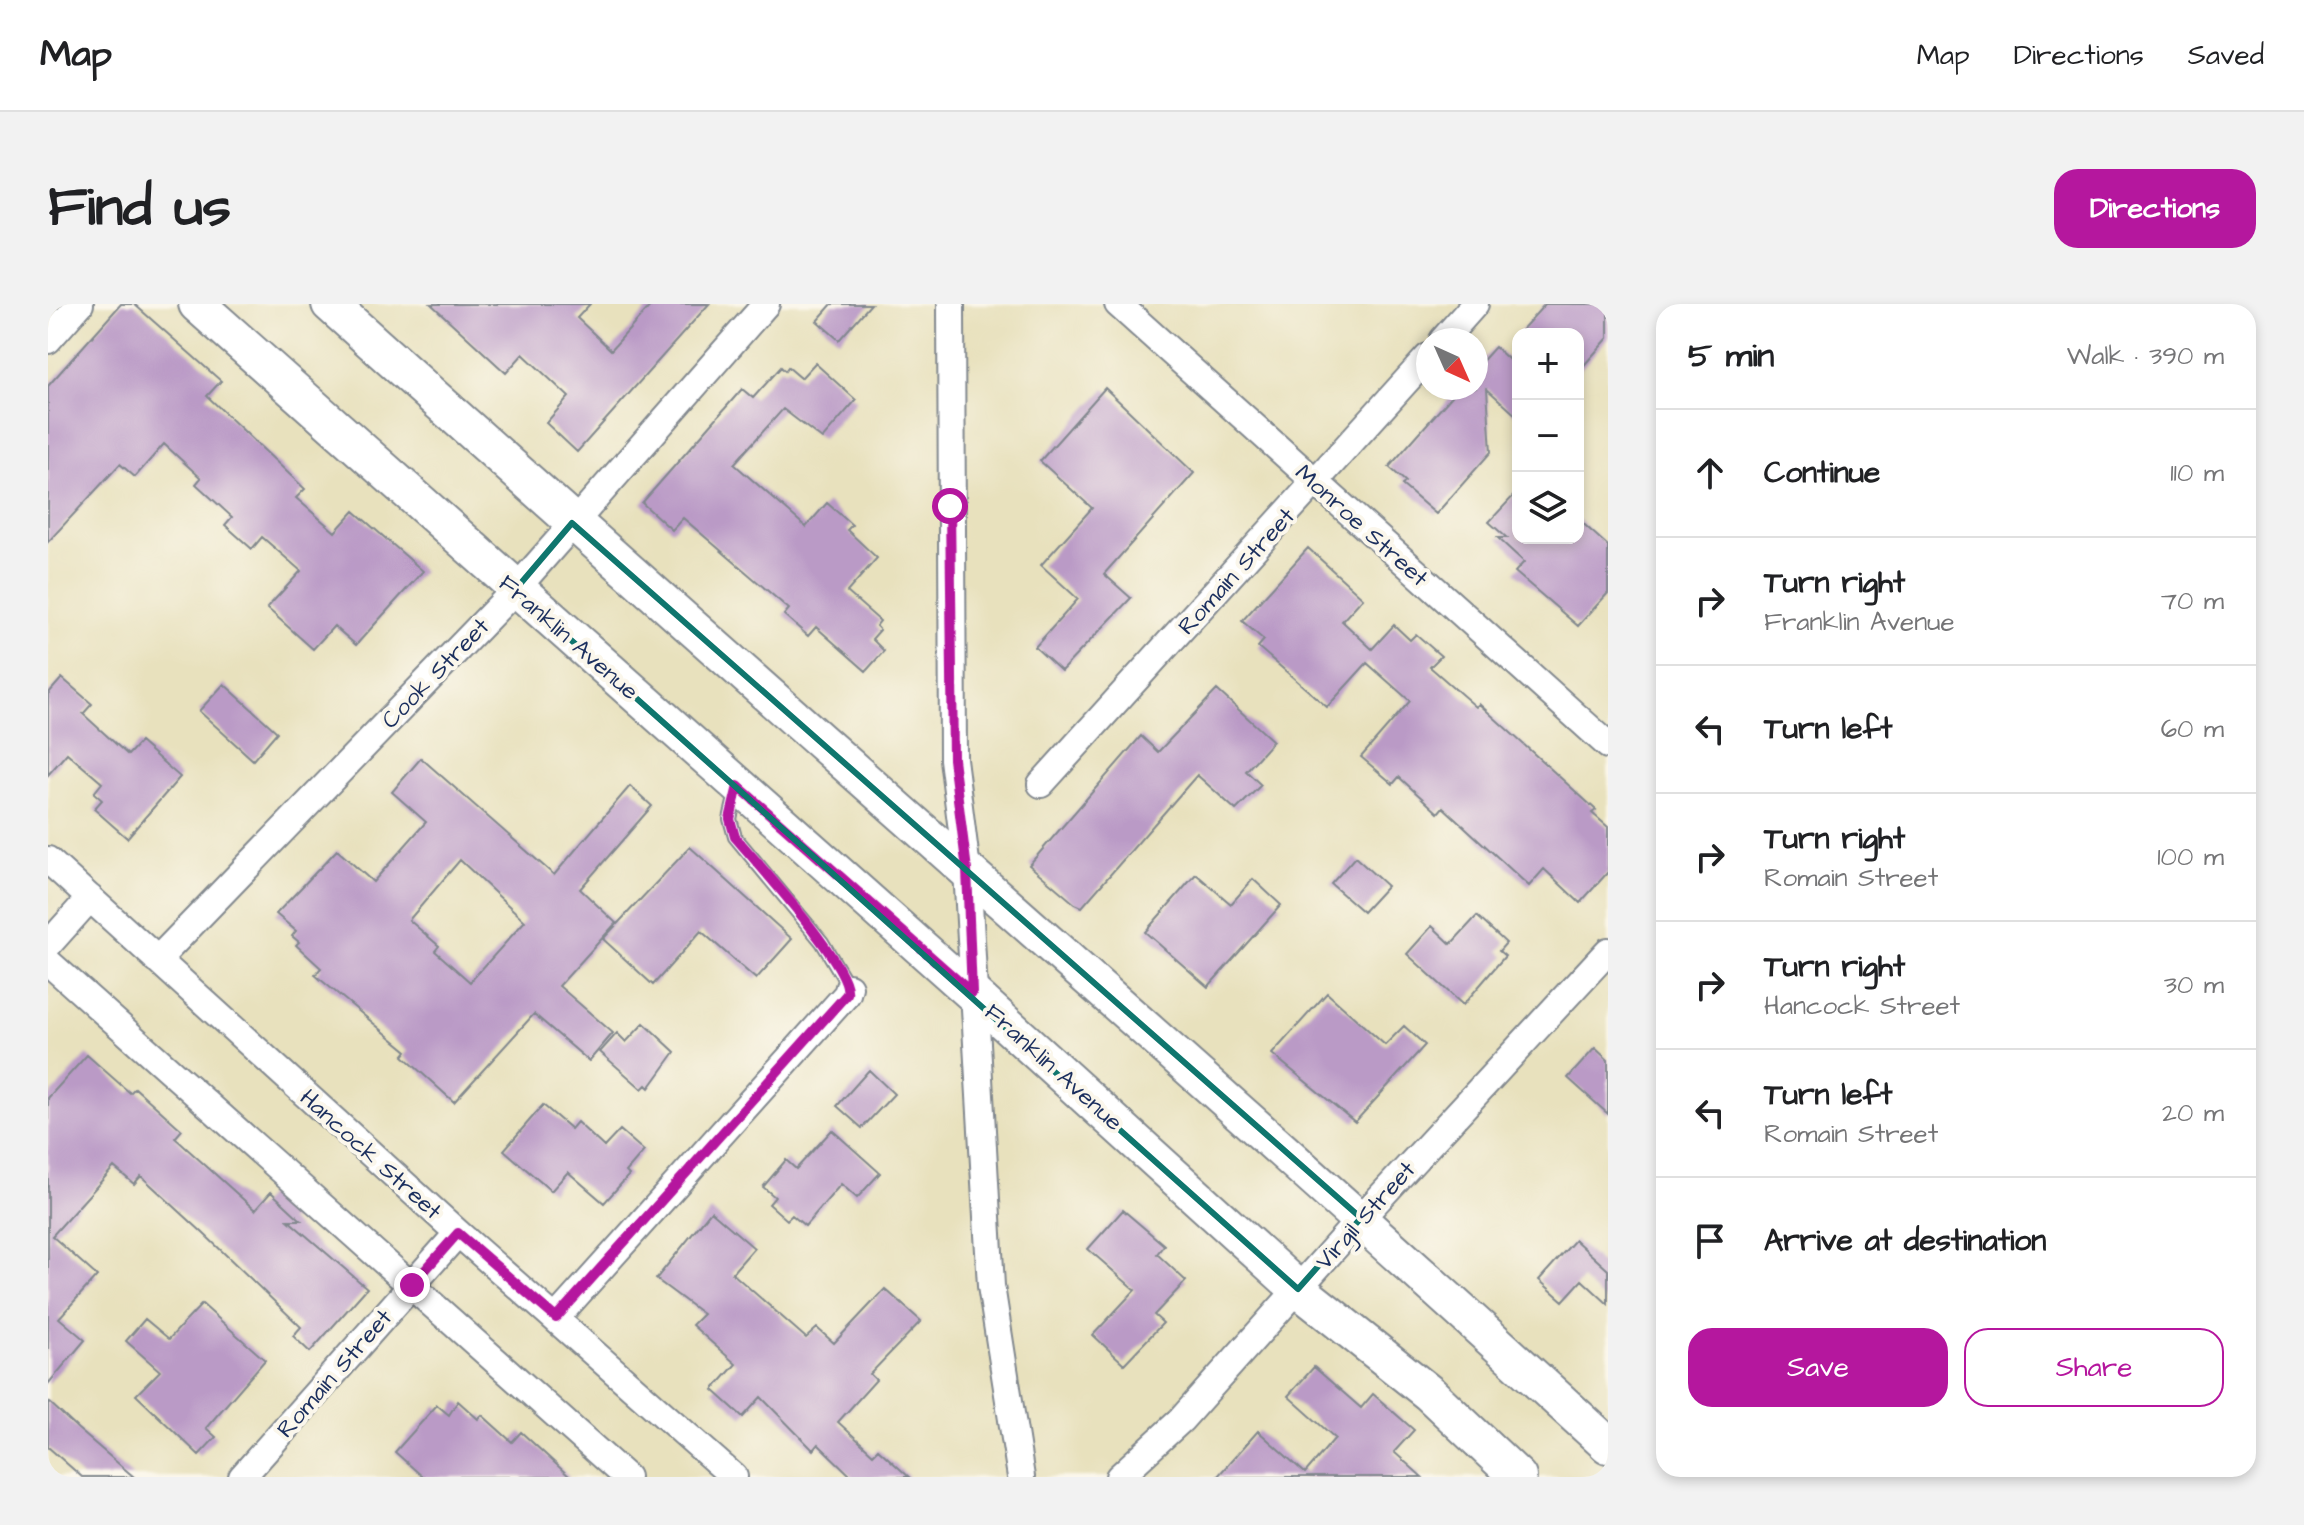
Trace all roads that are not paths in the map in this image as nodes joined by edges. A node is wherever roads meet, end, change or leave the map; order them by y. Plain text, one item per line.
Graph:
1 (80, 304) edge
2 (197, 304) edge
3 (330, 304) edge
4 (766, 304) edge
5 (951, 304) edge
6 (1118, 304) edge
7 (1475, 304) edge
8 (1454, 328) edge
9 (48, 340) edge
10 (1416, 371) edge
11 (1316, 484) junction
12 (572, 523) junction
13 (515, 590) junction
14 (1608, 745) edge
15 (1041, 784) dead end
16 (738, 786) junction
17 (48, 860) edge
18 (967, 870) junction
19 (90, 898) junction
20 (48, 945) edge
21 (1608, 951) edge
22 (157, 960) junction
23 (48, 962) edge
24 (849, 987) joint
25 (972, 993) junction
26 (1361, 1218) junction
27 (458, 1233) junction
28 (412, 1285) junction
29 (1298, 1289) junction
30 (556, 1318) junction
31 (1608, 1445) edge
32 (242, 1477) edge
33 (626, 1477) edge
34 (734, 1477) edge
35 (1021, 1477) edge
36 (1119, 1477) edge
37 (1518, 1477) edge

1 - 9 street
2 - 13 main road, Franklin Avenue
3 - 12 main road
4 - 12 street, Cook Street
5 - 18 street
6 - 11 street, Monroe Street
7 - 8 street
10 - 11 street, Romain Street
11 - 14 street, Monroe Street
11 - 15 street, Romain Street
12 - 13 street, Cook Street
12 - 18 main road
13 - 16 main road, Franklin Avenue
13 - 22 street, Cook Street
16 - 24 lane
16 - 25 main road, Franklin Avenue
17 - 19 street, Hancock Street
18 - 25 street
18 - 26 main road
19 - 20 street
19 - 22 street, Hancock Street
21 - 26 street, Virgil Street
22 - 27 street, Hancock Street
23 - 28 street
24 - 30 street
25 - 29 main road, Franklin Avenue
25 - 35 street
26 - 29 street, Virgil Street
26 - 31 main road
27 - 28 street, Romain Street
27 - 30 street, Hancock Street
28 - 32 street, Romain Street
28 - 33 street
29 - 36 street, Virgil Street
29 - 37 main road, Franklin Avenue
30 - 34 street, Hancock Street

